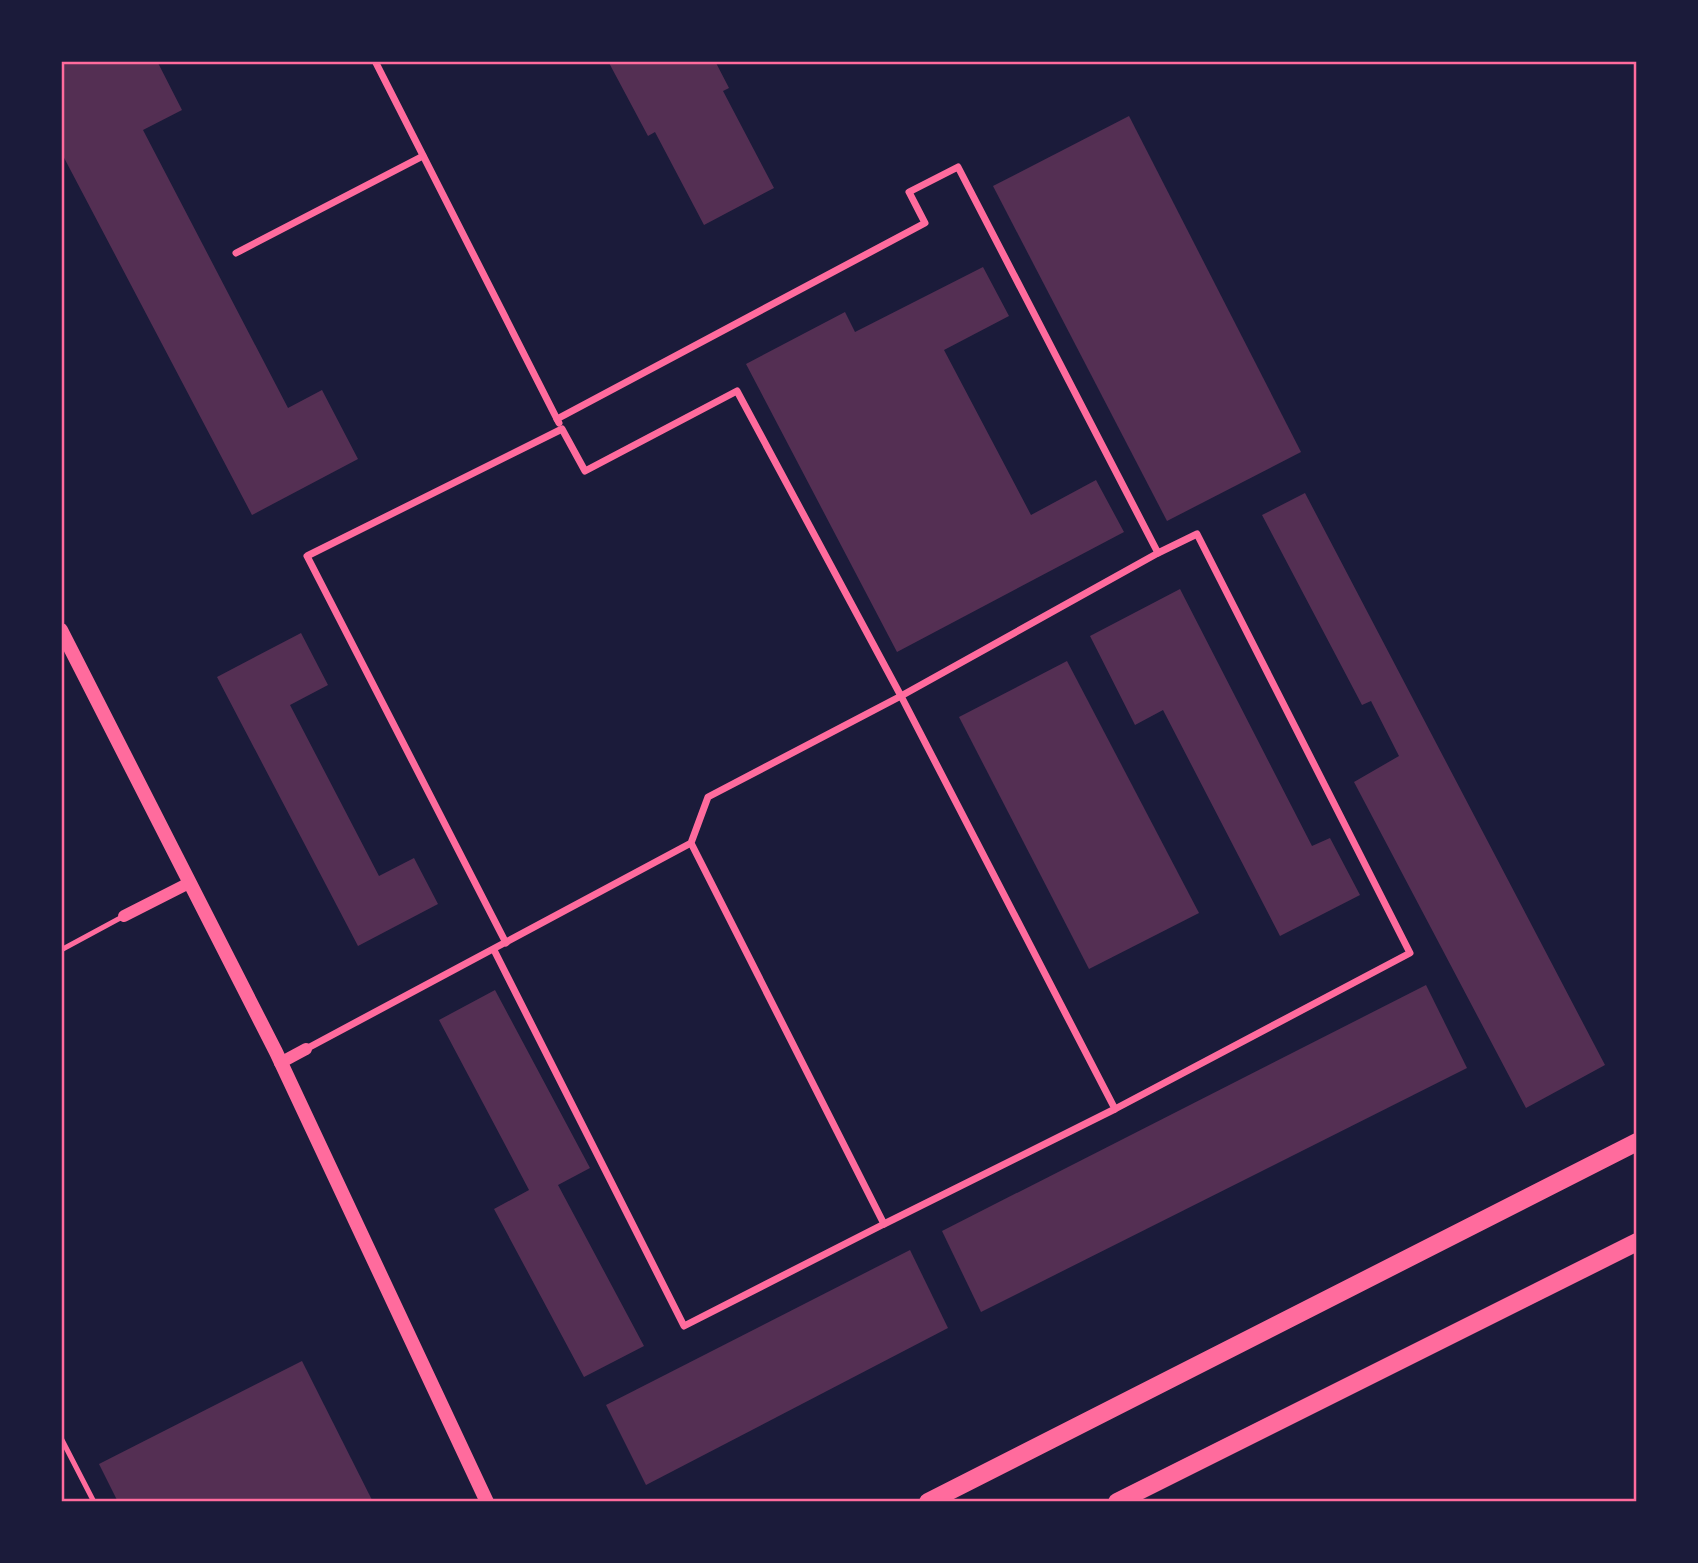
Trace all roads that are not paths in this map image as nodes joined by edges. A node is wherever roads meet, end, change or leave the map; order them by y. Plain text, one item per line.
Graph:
1 (375, 61) edge
2 (423, 156) junction
3 (236, 253) dead end
4 (557, 419) junction
5 (562, 429) junction
6 (1158, 553) junction
7 (61, 631) edge
8 (901, 696) junction
9 (691, 843) junction
10 (190, 883) junction
11 (124, 916) joint
12 (506, 943) junction
13 (61, 950) edge
14 (494, 950) junction
15 (306, 1049) joint
16 (280, 1063) junction
17 (1115, 1109) junction
18 (1637, 1142) edge
19 (884, 1224) junction
20 (1637, 1242) edge
21 (61, 1438) edge
22 (94, 1502) edge
23 (487, 1502) edge
24 (928, 1502) edge
25 (1117, 1502) edge

1 - 2 street
2 - 3 street
2 - 4 street
4 - 5 street
4 - 6 street
5 - 8 street
5 - 12 street
6 - 8 street
6 - 17 street
7 - 10 main road
8 - 9 street
8 - 17 street
9 - 12 street
9 - 19 street
10 - 11 street
10 - 16 main road
11 - 13 lane
12 - 14 street
14 - 15 street
14 - 19 street
15 - 16 street
16 - 23 main road
17 - 19 street
18 - 24 main road
20 - 25 main road
21 - 22 lane

